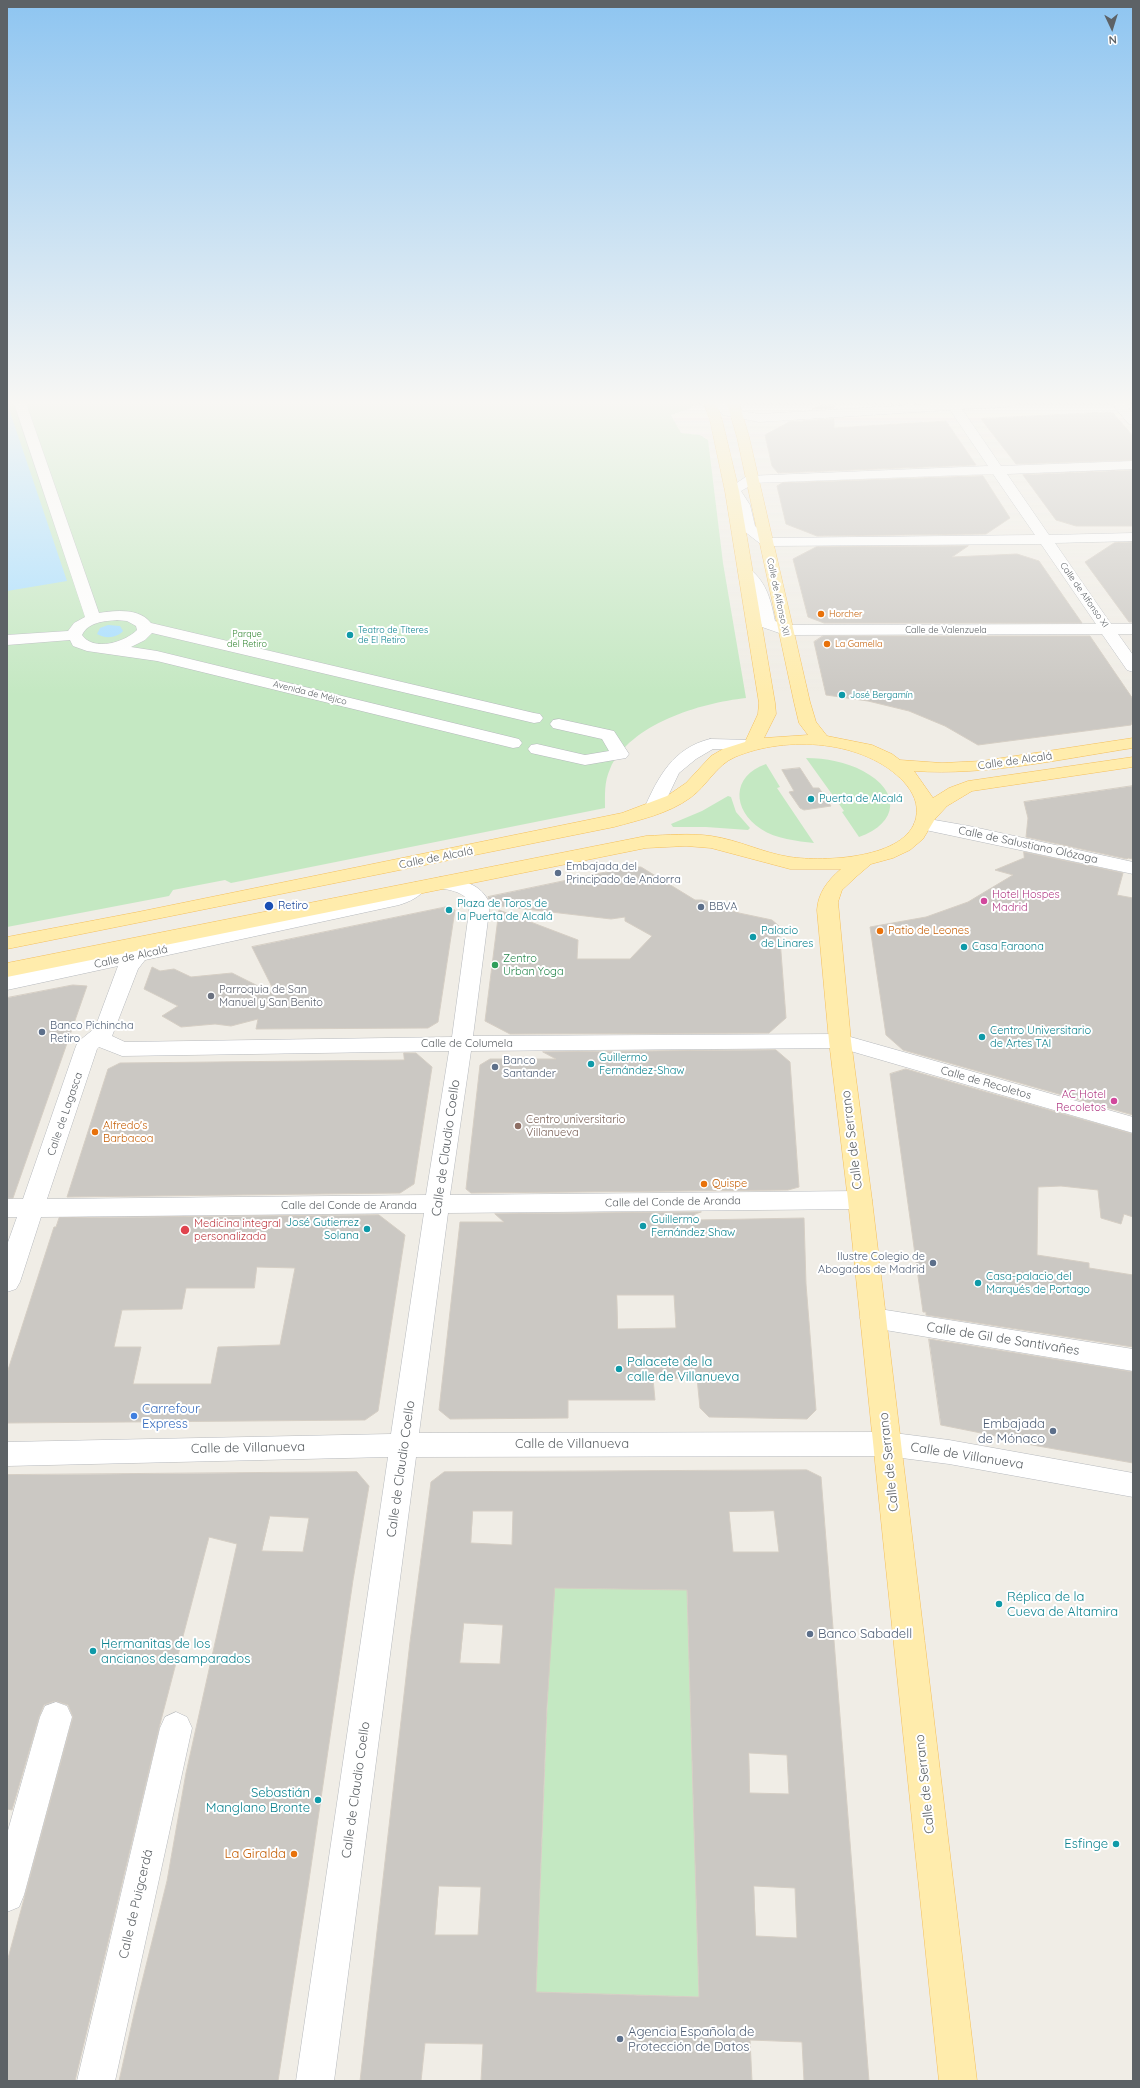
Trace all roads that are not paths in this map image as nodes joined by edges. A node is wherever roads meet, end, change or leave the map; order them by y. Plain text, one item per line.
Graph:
1 (53, 500) edge
2 (734, 500) edge
3 (742, 500) edge
4 (757, 500) edge
5 (1018, 500) edge
6 (1133, 537) edge
7 (1045, 540) junction
8 (767, 542) junction
9 (745, 572) junction
10 (93, 619) junction
11 (144, 626) junction
12 (1108, 629) junction
13 (1133, 629) edge
14 (785, 630) junction
15 (74, 635) junction
16 (7, 640) edge
17 (105, 648) junction
18 (1133, 667) edge
19 (534, 718) dead end
20 (558, 724) dead end
21 (821, 740) junction
22 (513, 743) dead end
23 (1133, 744) edge
24 (752, 745) junction
25 (537, 749) dead end
26 (1133, 762) edge
27 (896, 765) junction
28 (653, 809) junction
29 (924, 820) junction
30 (866, 860) junction
31 (1133, 868) edge
32 (428, 886) junction
33 (174, 911) junction
34 (7, 943) edge
35 (7, 951) edge
36 (138, 955) junction
37 (7, 970) edge
38 (7, 983) edge
39 (97, 1038) junction
40 (840, 1041) junction
41 (462, 1044) junction
42 (1133, 1125) edge
43 (860, 1200) junction
44 (438, 1206) junction
45 (7, 1208) edge
46 (33, 1208) junction
47 (7, 1282) edge
48 (873, 1318) junction
49 (1133, 1360) edge
50 (886, 1444) junction
51 (405, 1445) junction
52 (7, 1454) edge
53 (1133, 1485) edge
54 (56, 1717) dead end
55 (176, 1728) dead end
56 (7, 1894) edge
57 (96, 2081) edge
58 (315, 2081) edge
59 (958, 2081) edge

1 - 10 street
2 - 9 main road
3 - 8 street
4 - 8 main road, Calle de Alfonso XII
5 - 7 street, Calle de Alfonso XI
6 - 7 street
7 - 8 street
7 - 12 street, Calle de Alfonso XI
8 - 14 main road, Calle de Alfonso XII
9 - 14 street
9 - 24 main road
10 - 11 street
10 - 15 street
11 - 17 street
11 - 19 street
12 - 13 street, Calle de Valenzuela
12 - 14 street, Calle de Valenzuela
12 - 18 street, Calle de Alfonso XI
14 - 21 main road, Calle de Alfonso XII
15 - 16 street
15 - 17 street, Avenida de Méjico
17 - 22 street, Avenida de Méjico
20 - 25 street
21 - 24 main road, Calle de Alcalá
21 - 27 main road, Calle de Alcalá
23 - 27 main road, Calle de Alcalá
24 - 28 main road, Calle de Alcalá
24 - 28 street
26 - 29 main road, Calle de Alcalá
27 - 29 main road
28 - 33 main road, Calle de Alcalá
29 - 30 main road, Calle de Alcalá
29 - 31 street, Calle de Salustiano Olózaga
30 - 32 main road, Calle de Alcalá
30 - 40 main road, Calle de Serrano
32 - 36 street, Calle de Alcalá
32 - 37 main road, Calle de Alcalá
32 - 41 street, Calle de Claudio Coello
33 - 34 main road, Calle de Alcalá
33 - 35 main road, Calle de Alcalá
36 - 38 street, Calle de Alcalá
36 - 39 street, Calle de Lagasca
39 - 41 street, Calle de Columela
39 - 46 street, Calle de Lagasca
40 - 41 street, Calle de Columela
40 - 42 street, Calle de Recoletos
40 - 43 main road, Calle de Serrano
41 - 44 street, Calle de Claudio Coello
43 - 44 street, Calle del Conde de Aranda
43 - 48 main road, Calle de Serrano
44 - 46 street, Calle del Conde de Aranda
44 - 51 street, Calle de Claudio Coello
45 - 46 street, Calle del Conde de Aranda
46 - 47 street, Calle de Lagasca
48 - 49 street, Calle de Gil de Santivañes
48 - 50 main road, Calle de Serrano
50 - 51 street, Calle de Villanueva
50 - 53 street, Calle de Villanueva
50 - 59 main road, Calle de Serrano
51 - 52 street, Calle de Villanueva
51 - 58 street, Calle de Claudio Coello
54 - 56 street
55 - 57 street, Calle de Puigcerdá

